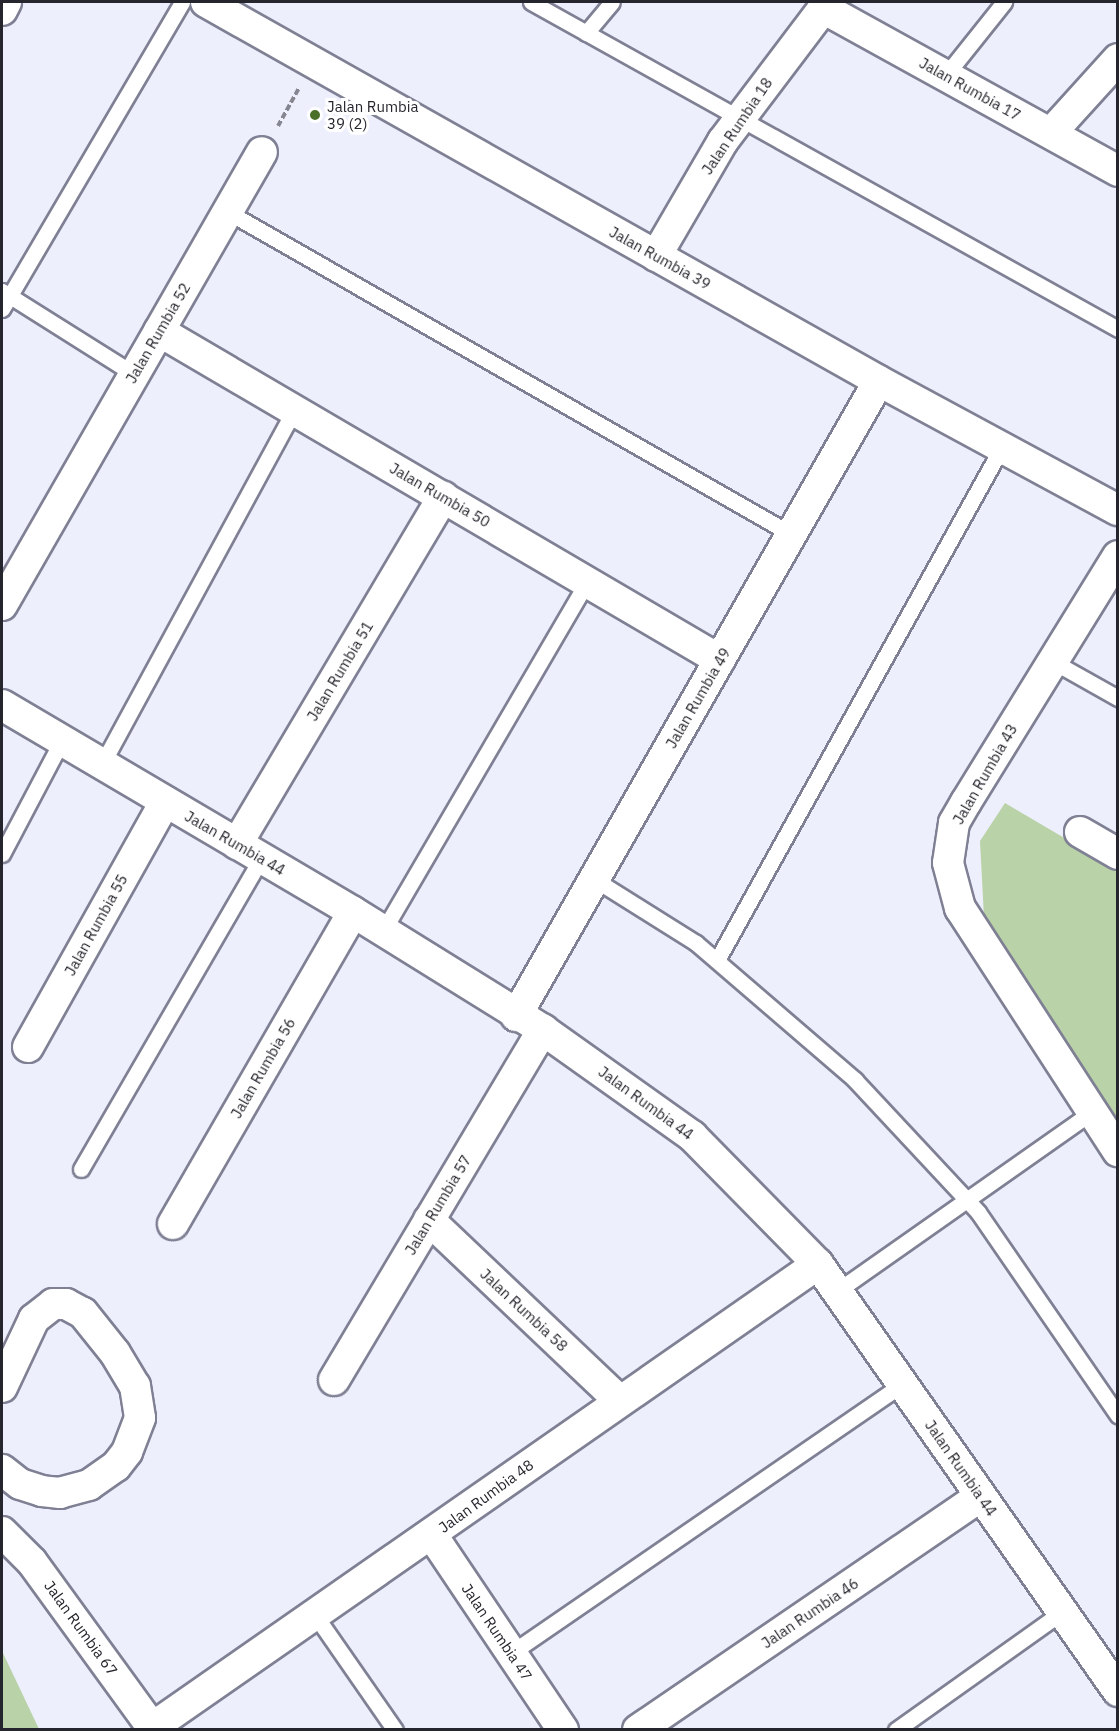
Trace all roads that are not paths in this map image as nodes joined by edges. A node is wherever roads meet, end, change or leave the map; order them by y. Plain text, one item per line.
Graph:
1 (6, 2) edge
2 (182, 2) edge
3 (531, 2) edge
4 (612, 2) edge
5 (1004, 2) edge
6 (825, 5) edge
7 (222, 6) edge
8 (2, 10) edge
9 (586, 33) junction
10 (1118, 59) edge
11 (945, 76) junction
12 (738, 119) junction
13 (1051, 134) junction
14 (262, 152) road end
15 (1118, 171) edge
16 (228, 212) junction
17 (656, 256) junction
18 (6, 293) edge
19 (2, 309) edge
20 (1118, 329) edge
21 (159, 331) junction
22 (134, 374) junction
23 (879, 381) junction
24 (294, 410) junction
25 (1003, 445) junction
26 (443, 497) junction
27 (1118, 510) edge
28 (791, 534) junction
29 (1118, 556) edge
30 (587, 582) junction
31 (2, 605) edge
32 (720, 660) junction
33 (1052, 661) junction
34 (1118, 698) edge
35 (2, 705) edge
36 (62, 740) junction
37 (102, 764) junction
38 (165, 802) junction
39 (1080, 832) dead end
40 (249, 851) junction
41 (2, 854) edge
42 (1118, 855) edge
43 (594, 879) junction
44 (353, 912) junction
45 (383, 931) junction
46 (717, 960) junction
47 (516, 1016) junction
48 (543, 1030) junction
49 (28, 1047) dead end
50 (1092, 1112) junction
51 (1118, 1151) edge
52 (81, 1169) dead end
53 (968, 1202) junction
54 (429, 1220) junction
55 (173, 1224) dead end
56 (818, 1264) junction
57 (837, 1291) junction
58 (334, 1380) dead end
59 (902, 1384) junction
60 (2, 1387) edge
61 (619, 1400) junction
62 (1118, 1416) edge
63 (2, 1470) edge
64 (981, 1496) junction
65 (2, 1532) edge
66 (432, 1535) junction
67 (1062, 1612) junction
68 (315, 1615) junction
69 (511, 1653) junction
70 (1118, 1690) edge
71 (154, 1728) edge
72 (395, 1730) edge
73 (563, 1730) edge
74 (638, 1730) edge
75 (896, 1730) edge

1 - 8 street
2 - 18 lane
3 - 9 lane
4 - 9 lane
5 - 11 lane
6 - 11 street, Jalan Rumbia 17
6 - 12 street, Jalan Rumbia 18
7 - 17 street, Jalan Rumbia 39
9 - 12 lane
10 - 13 street
11 - 13 street, Jalan Rumbia 17
12 - 17 street, Jalan Rumbia 18
12 - 20 lane
13 - 15 street, Jalan Rumbia 17
14 - 16 street, Jalan Rumbia 52
16 - 21 street, Jalan Rumbia 52
16 - 28 lane
17 - 23 street, Jalan Rumbia 39
18 - 19 lane
18 - 22 lane
21 - 22 street, Jalan Rumbia 52
21 - 24 street, Jalan Rumbia 50
22 - 31 street, Jalan Rumbia 52
23 - 25 street, Jalan Rumbia 39
23 - 28 street, Jalan Rumbia 49
24 - 26 street, Jalan Rumbia 50
24 - 37 lane
25 - 27 street, Jalan Rumbia 39
25 - 46 lane
26 - 30 street, Jalan Rumbia 50
26 - 40 street, Jalan Rumbia 51
28 - 32 street, Jalan Rumbia 49
29 - 33 street, Jalan Rumbia 43
30 - 32 street, Jalan Rumbia 50
30 - 45 lane
32 - 43 street, Jalan Rumbia 49
33 - 34 lane
33 - 50 street, Jalan Rumbia 43
35 - 36 street, Jalan Rumbia 44
36 - 37 street, Jalan Rumbia 44
36 - 41 lane
37 - 38 street, Jalan Rumbia 44
38 - 40 street, Jalan Rumbia 44
38 - 49 street, Jalan Rumbia 55
39 - 42 street
40 - 44 street, Jalan Rumbia 44
40 - 52 lane
43 - 46 lane
43 - 47 street, Jalan Rumbia 49
44 - 45 street, Jalan Rumbia 44
44 - 55 street, Jalan Rumbia 56
45 - 47 street, Jalan Rumbia 44
46 - 53 lane
47 - 48 street, Jalan Rumbia 44
48 - 54 street, Jalan Rumbia 57
48 - 56 street, Jalan Rumbia 44
50 - 51 street, Jalan Rumbia 43
50 - 53 lane
53 - 57 lane
53 - 62 lane
54 - 58 street, Jalan Rumbia 57
54 - 61 street, Jalan Rumbia 58
56 - 57 street, Jalan Rumbia 44
56 - 61 street, Jalan Rumbia 48
57 - 59 street, Jalan Rumbia 44
59 - 64 street, Jalan Rumbia 44
59 - 69 lane
60 - 63 street
61 - 66 street, Jalan Rumbia 48
64 - 67 street, Jalan Rumbia 44
64 - 74 street, Jalan Rumbia 46
65 - 71 street, Jalan Rumbia 67
66 - 68 street, Jalan Rumbia 48
66 - 69 street, Jalan Rumbia 47
67 - 70 street, Jalan Rumbia 44
67 - 75 lane
68 - 71 street, Jalan Rumbia 48
68 - 72 lane
69 - 73 street, Jalan Rumbia 47

